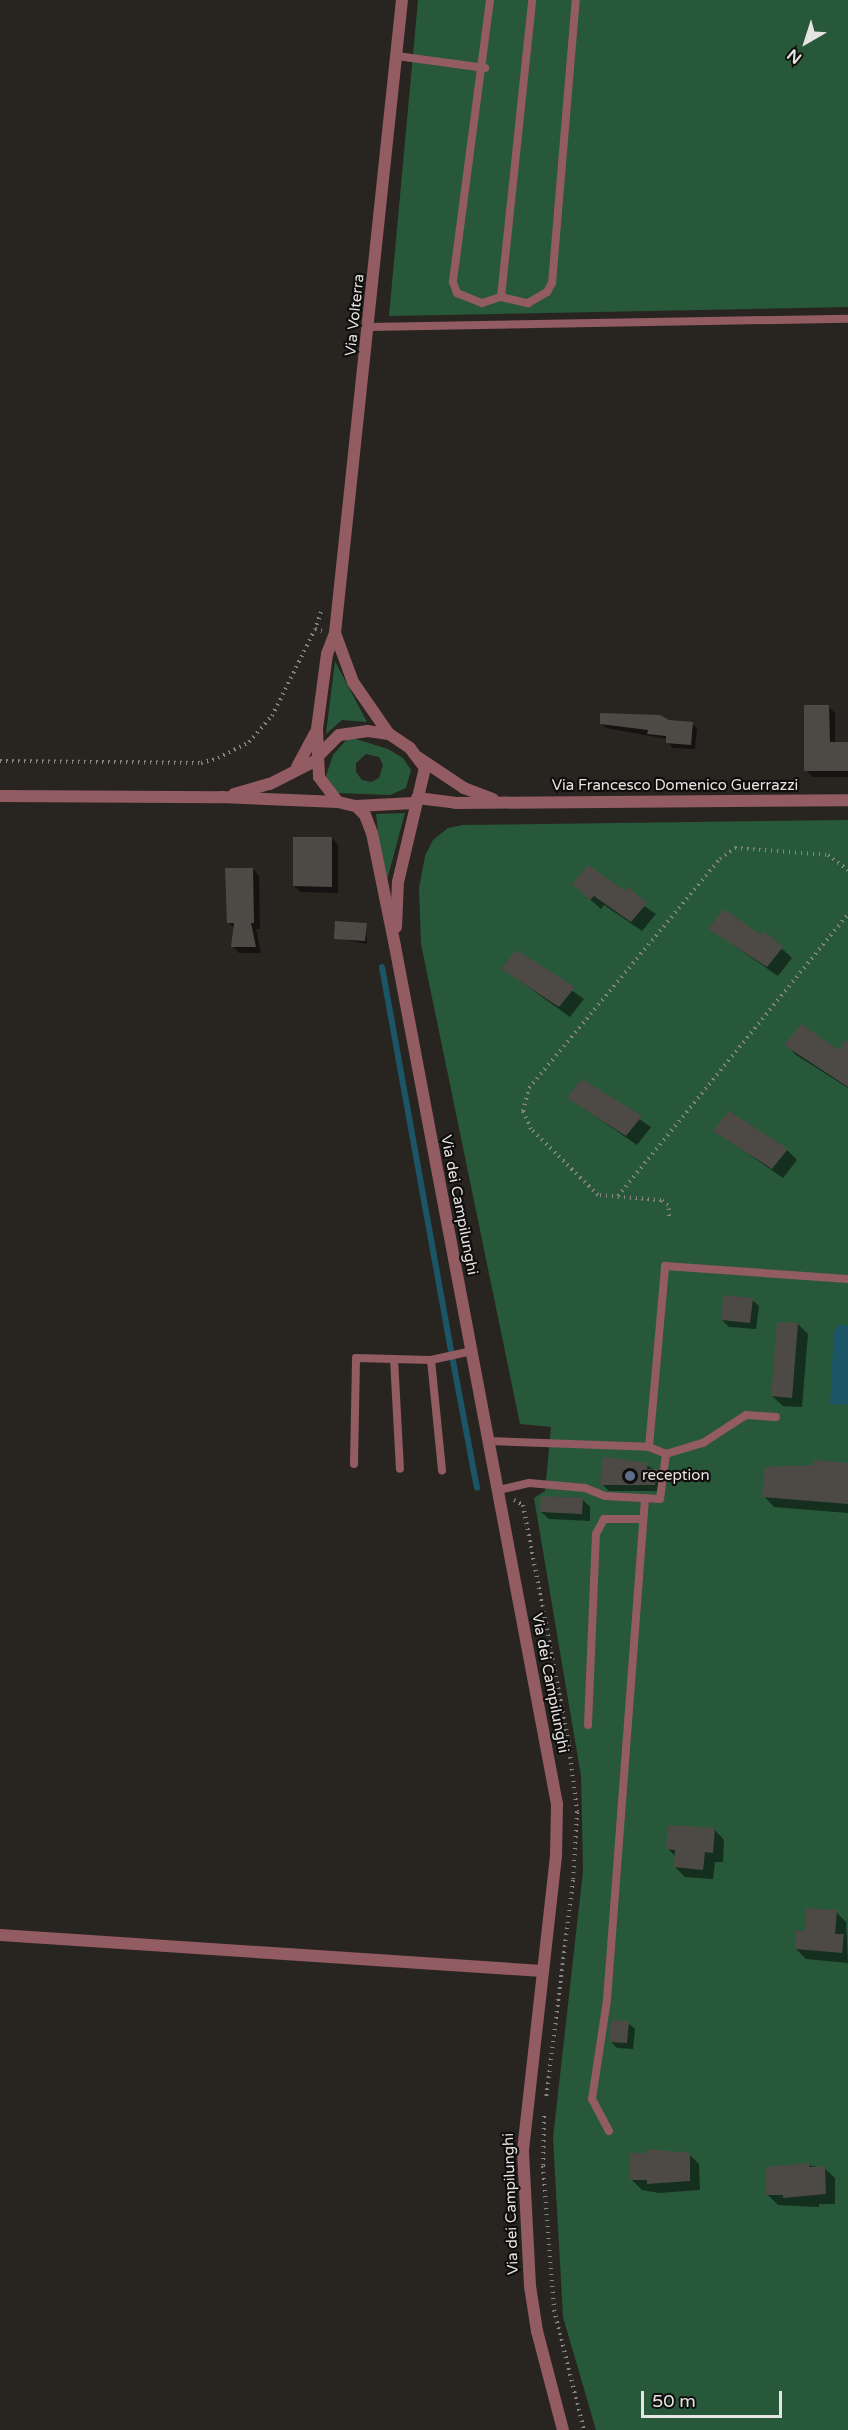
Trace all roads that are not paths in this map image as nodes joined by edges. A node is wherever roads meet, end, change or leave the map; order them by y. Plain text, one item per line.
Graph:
1 (402, 0) edge
2 (490, 0) edge
3 (532, 0) edge
4 (576, 0) edge
5 (397, 56) junction
6 (484, 68) junction
7 (501, 297) junction
8 (848, 319) edge
9 (369, 327) junction
10 (335, 633) junction
11 (317, 729) junction
12 (389, 734) junction
13 (318, 758) junction
14 (420, 758) junction
15 (295, 769) junction
16 (0, 796) edge
17 (221, 797) junction
18 (415, 800) junction
19 (848, 800) edge
20 (338, 802) junction
21 (502, 802) junction
22 (356, 806) junction
23 (395, 946) junction
24 (848, 1279) edge
25 (472, 1351) junction
26 (394, 1359) junction
27 (431, 1360) junction
28 (776, 1416) dead end
29 (489, 1441) junction
30 (649, 1447) junction
31 (666, 1454) junction
32 (354, 1464) dead end
33 (400, 1469) dead end
34 (442, 1470) dead end
35 (498, 1490) junction
36 (645, 1497) junction
37 (643, 1519) junction
38 (588, 1725) dead end
39 (0, 1935) edge
40 (542, 1971) junction
41 (609, 2131) dead end
42 (563, 2430) edge

1 - 5 street, Via Volterra
2 - 6 lane
3 - 7 lane
4 - 7 lane
5 - 6 lane
5 - 9 street, Via Volterra
6 - 7 lane
8 - 9 lane
9 - 10 street, Via Volterra
10 - 11 street, Via Volterra
10 - 12 street, Via Volterra
11 - 13 street, Via Volterra
11 - 15 street
12 - 13 street
12 - 14 street
13 - 15 street
13 - 20 street
14 - 18 street
14 - 21 street, Via Francesco Domenico Guerrazzi
15 - 17 street
16 - 17 street
17 - 20 street
18 - 21 street, Via Francesco Domenico Guerrazzi
18 - 22 street
18 - 23 street, Via dei Campilunghi
19 - 21 street, Via Francesco Domenico Guerrazzi
20 - 22 street
22 - 23 street, Via dei Campilunghi
23 - 25 street, Via dei Campilunghi
24 - 30 lane
25 - 27 lane
25 - 29 street, Via dei Campilunghi
26 - 27 lane
26 - 32 lane
26 - 33 lane
27 - 34 lane
28 - 31 lane
29 - 30 lane
29 - 35 street, Via dei Campilunghi
30 - 31 lane
31 - 36 lane
35 - 36 lane
35 - 40 street, Via dei Campilunghi
36 - 37 lane
37 - 38 lane
37 - 41 lane
39 - 40 street
40 - 42 street, Via dei Campilunghi

